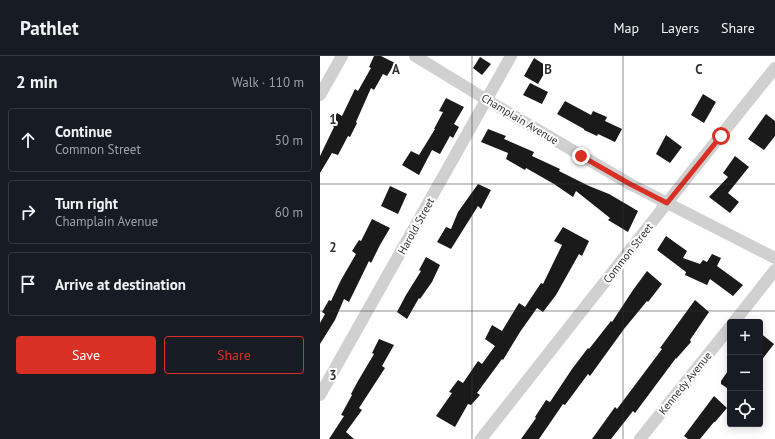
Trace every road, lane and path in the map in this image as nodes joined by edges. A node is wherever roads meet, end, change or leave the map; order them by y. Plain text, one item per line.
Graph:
1 (342, 56) edge
2 (415, 56) edge
3 (511, 56) edge
4 (775, 68) edge
5 (320, 95) edge
6 (487, 100) junction
7 (667, 203) junction
8 (775, 258) edge
9 (775, 270) edge
10 (736, 319) edge
11 (727, 331) edge
12 (320, 395) edge
13 (481, 439) edge
14 (640, 439) edge

1 - 5 street
2 - 6 street, Champlain Avenue
3 - 6 street, Harold Street
4 - 7 street, Common Street
6 - 7 street, Champlain Avenue
6 - 12 street, Harold Street
7 - 8 street, Champlain Avenue
7 - 13 street, Common Street
9 - 10 street
11 - 14 street, Kennedy Avenue

